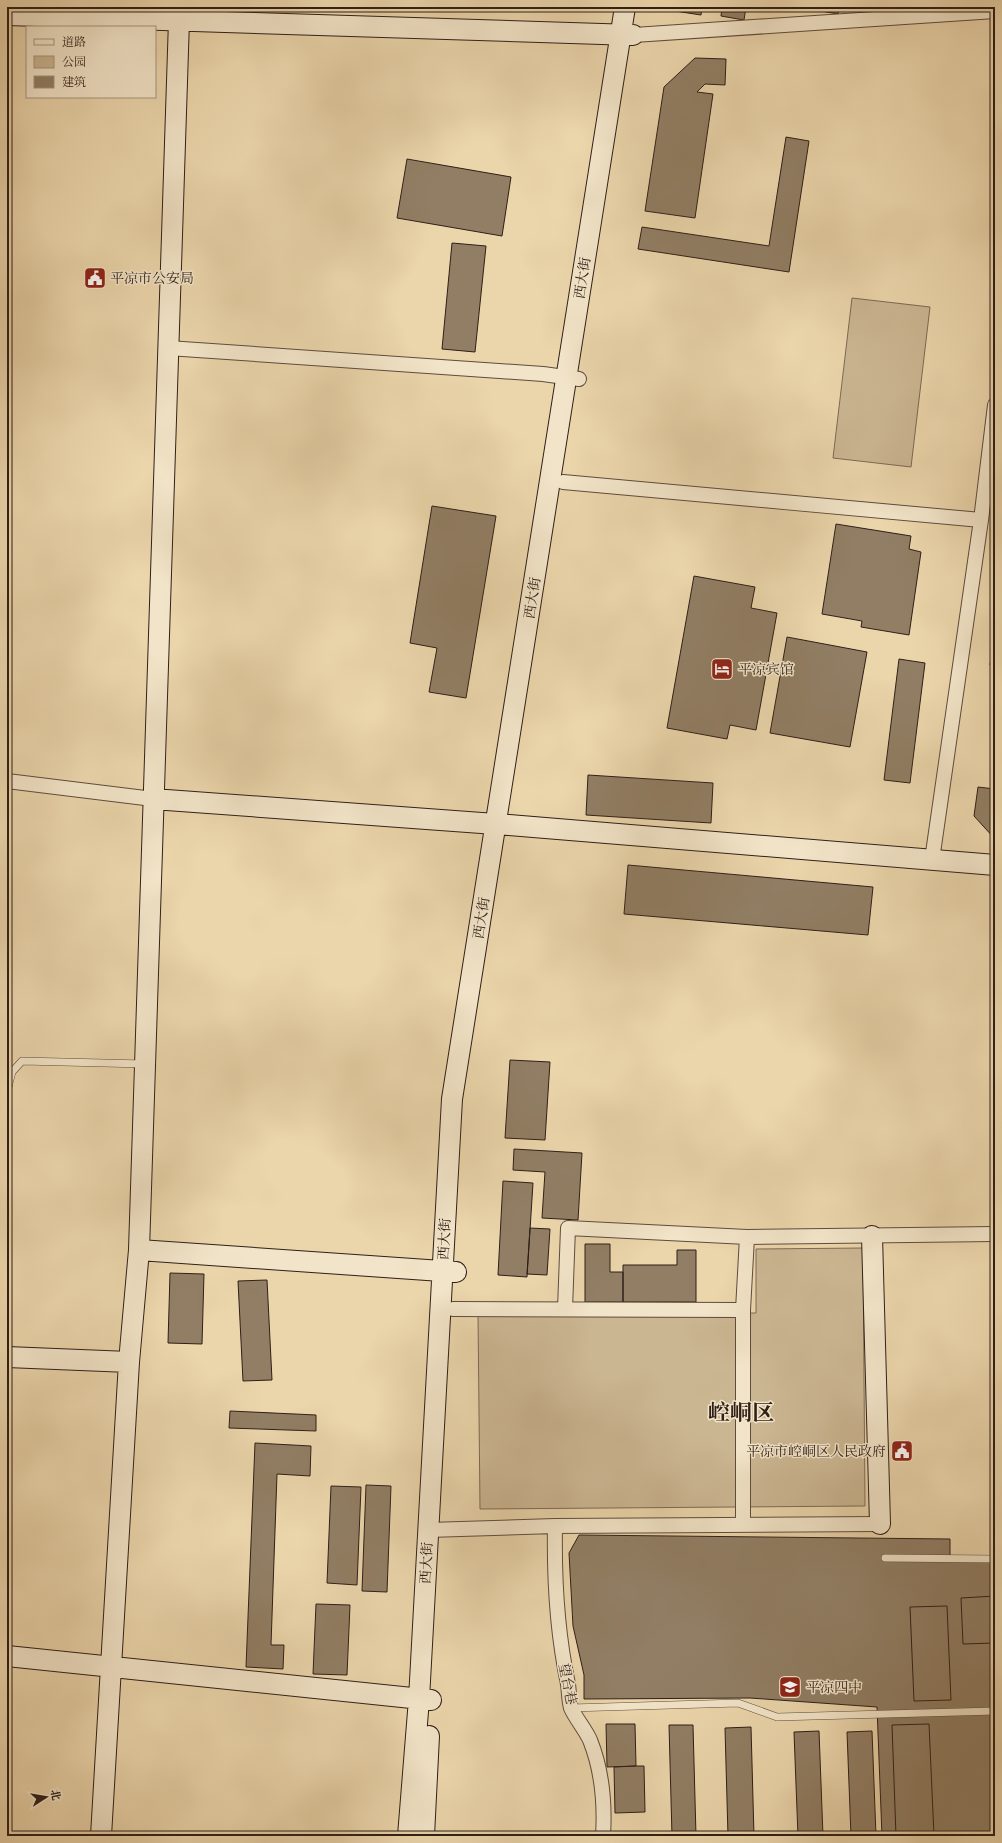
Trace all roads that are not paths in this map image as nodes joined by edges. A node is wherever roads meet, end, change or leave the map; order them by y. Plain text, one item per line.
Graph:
1 (625, 7) edge
2 (638, 7) edge
3 (995, 11) edge
4 (45, 12) edge
5 (7, 15) edge
6 (179, 20) junction
7 (627, 35) junction
8 (168, 348) junction
9 (573, 378) junction
10 (995, 405) edge
11 (563, 482) junction
12 (981, 520) junction
13 (7, 781) edge
14 (153, 799) junction
15 (502, 825) junction
16 (932, 860) junction
17 (995, 865) edge
18 (145, 1064) junction
19 (7, 1091) edge
20 (995, 1234) edge
21 (872, 1236) junction
22 (747, 1237) junction
23 (139, 1250) junction
24 (449, 1271) junction
25 (454, 1309) junction
26 (565, 1309) junction
27 (743, 1310) junction
28 (7, 1357) edge
29 (129, 1362) junction
30 (743, 1524) junction
31 (880, 1524) joint
32 (555, 1526) junction
33 (434, 1530) junction
34 (885, 1558) dead end
35 (995, 1559) edge
36 (7, 1656) edge
37 (112, 1668) junction
38 (425, 1700) junction
39 (571, 1708) junction
40 (995, 1711) edge
41 (102, 1836) edge
42 (408, 1836) edge
43 (424, 1836) edge
44 (603, 1836) edge

1 - 7 street, 西大街
2 - 7 street, 西大街
3 - 7 street
4 - 5 street
4 - 6 street
6 - 7 street
6 - 8 street
7 - 9 street, 西大街
8 - 9 street
8 - 14 street
9 - 11 street, 西大街
9 - 15 street, 西大街
10 - 12 street
11 - 12 street
11 - 15 street, 西大街
12 - 16 street
13 - 14 street
14 - 15 street
14 - 18 street
15 - 16 street
15 - 24 street, 西大街
16 - 17 street
18 - 19 lane
18 - 23 street
20 - 21 street
21 - 22 street
21 - 31 street
22 - 26 street
22 - 27 street
23 - 24 street
23 - 29 street
24 - 25 street, 西大街
24 - 33 street, 西大街
25 - 26 street
25 - 33 street, 西大街
26 - 27 street
27 - 30 street
28 - 29 street
29 - 37 street
30 - 31 street
30 - 32 street
32 - 33 street
32 - 39 street, 望台巷
33 - 38 street, 西大街
34 - 35 lane
36 - 37 street
37 - 38 street
37 - 41 street
38 - 42 street, 西大街
38 - 43 street, 西大街
39 - 40 lane
39 - 44 street, 望台巷

